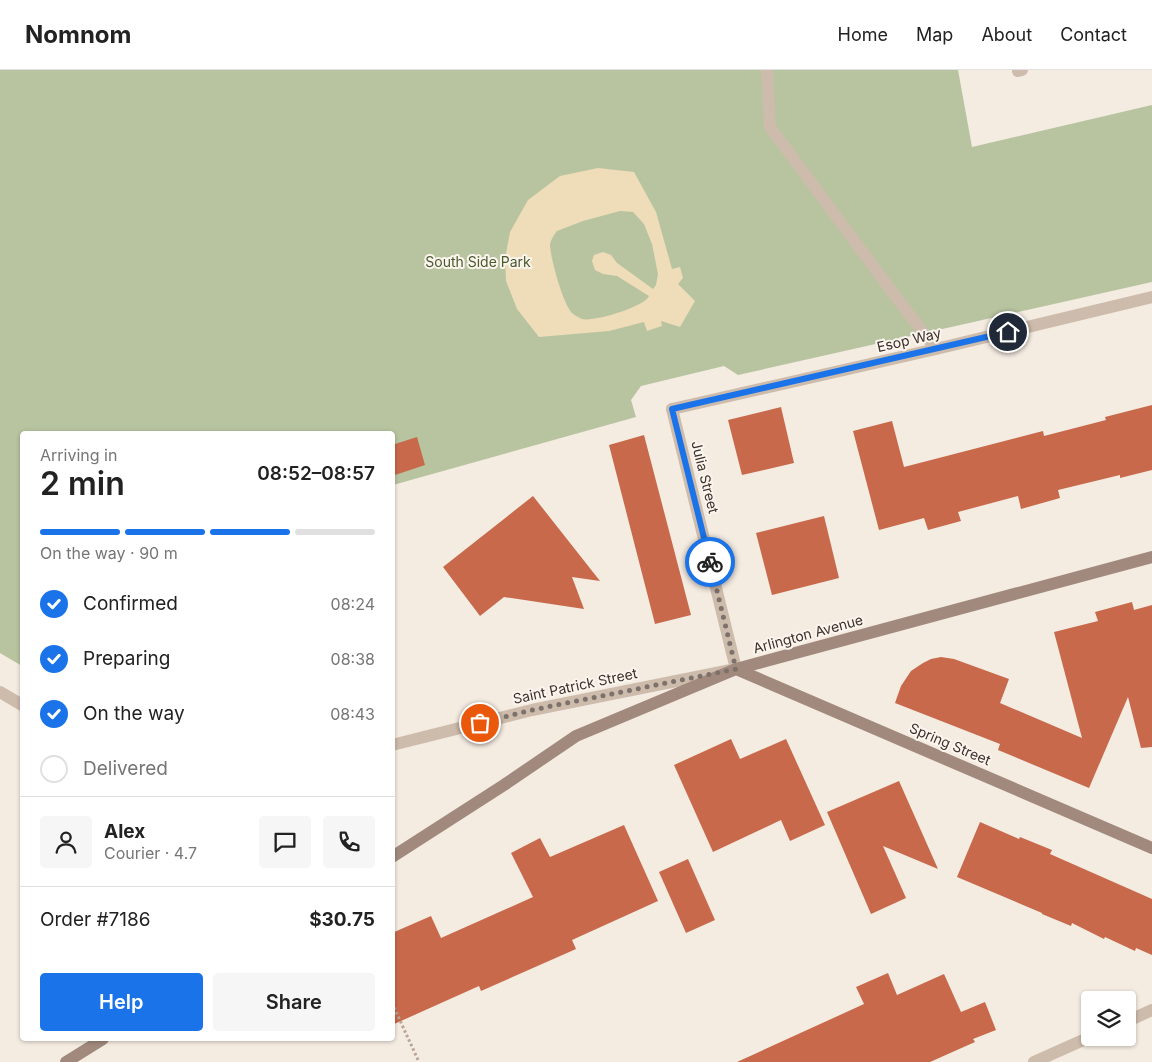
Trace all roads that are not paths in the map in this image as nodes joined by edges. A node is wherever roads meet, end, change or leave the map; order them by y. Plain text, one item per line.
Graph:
1 (767, 70) edge
2 (1152, 298) edge
3 (936, 349) junction
4 (672, 409) joint
5 (1152, 557) edge
6 (736, 669) junction
7 (0, 692) edge
8 (20, 704) edge
9 (395, 744) edge
10 (1152, 848) edge
11 (395, 855) edge
12 (1152, 1010) edge
13 (1136, 1017) edge
14 (100, 1041) edge
15 (1081, 1041) edge
16 (66, 1062) edge
17 (1034, 1062) edge

1 - 3 street
2 - 3 street, Esop Way
3 - 4 street, Esop Way
4 - 6 street, Julia Street
5 - 6 street, Arlington Avenue
6 - 9 street, Saint Patrick Street
6 - 10 street, Spring Street
6 - 11 street, Arlington Avenue
7 - 8 street
12 - 13 street
14 - 16 street
15 - 17 street

